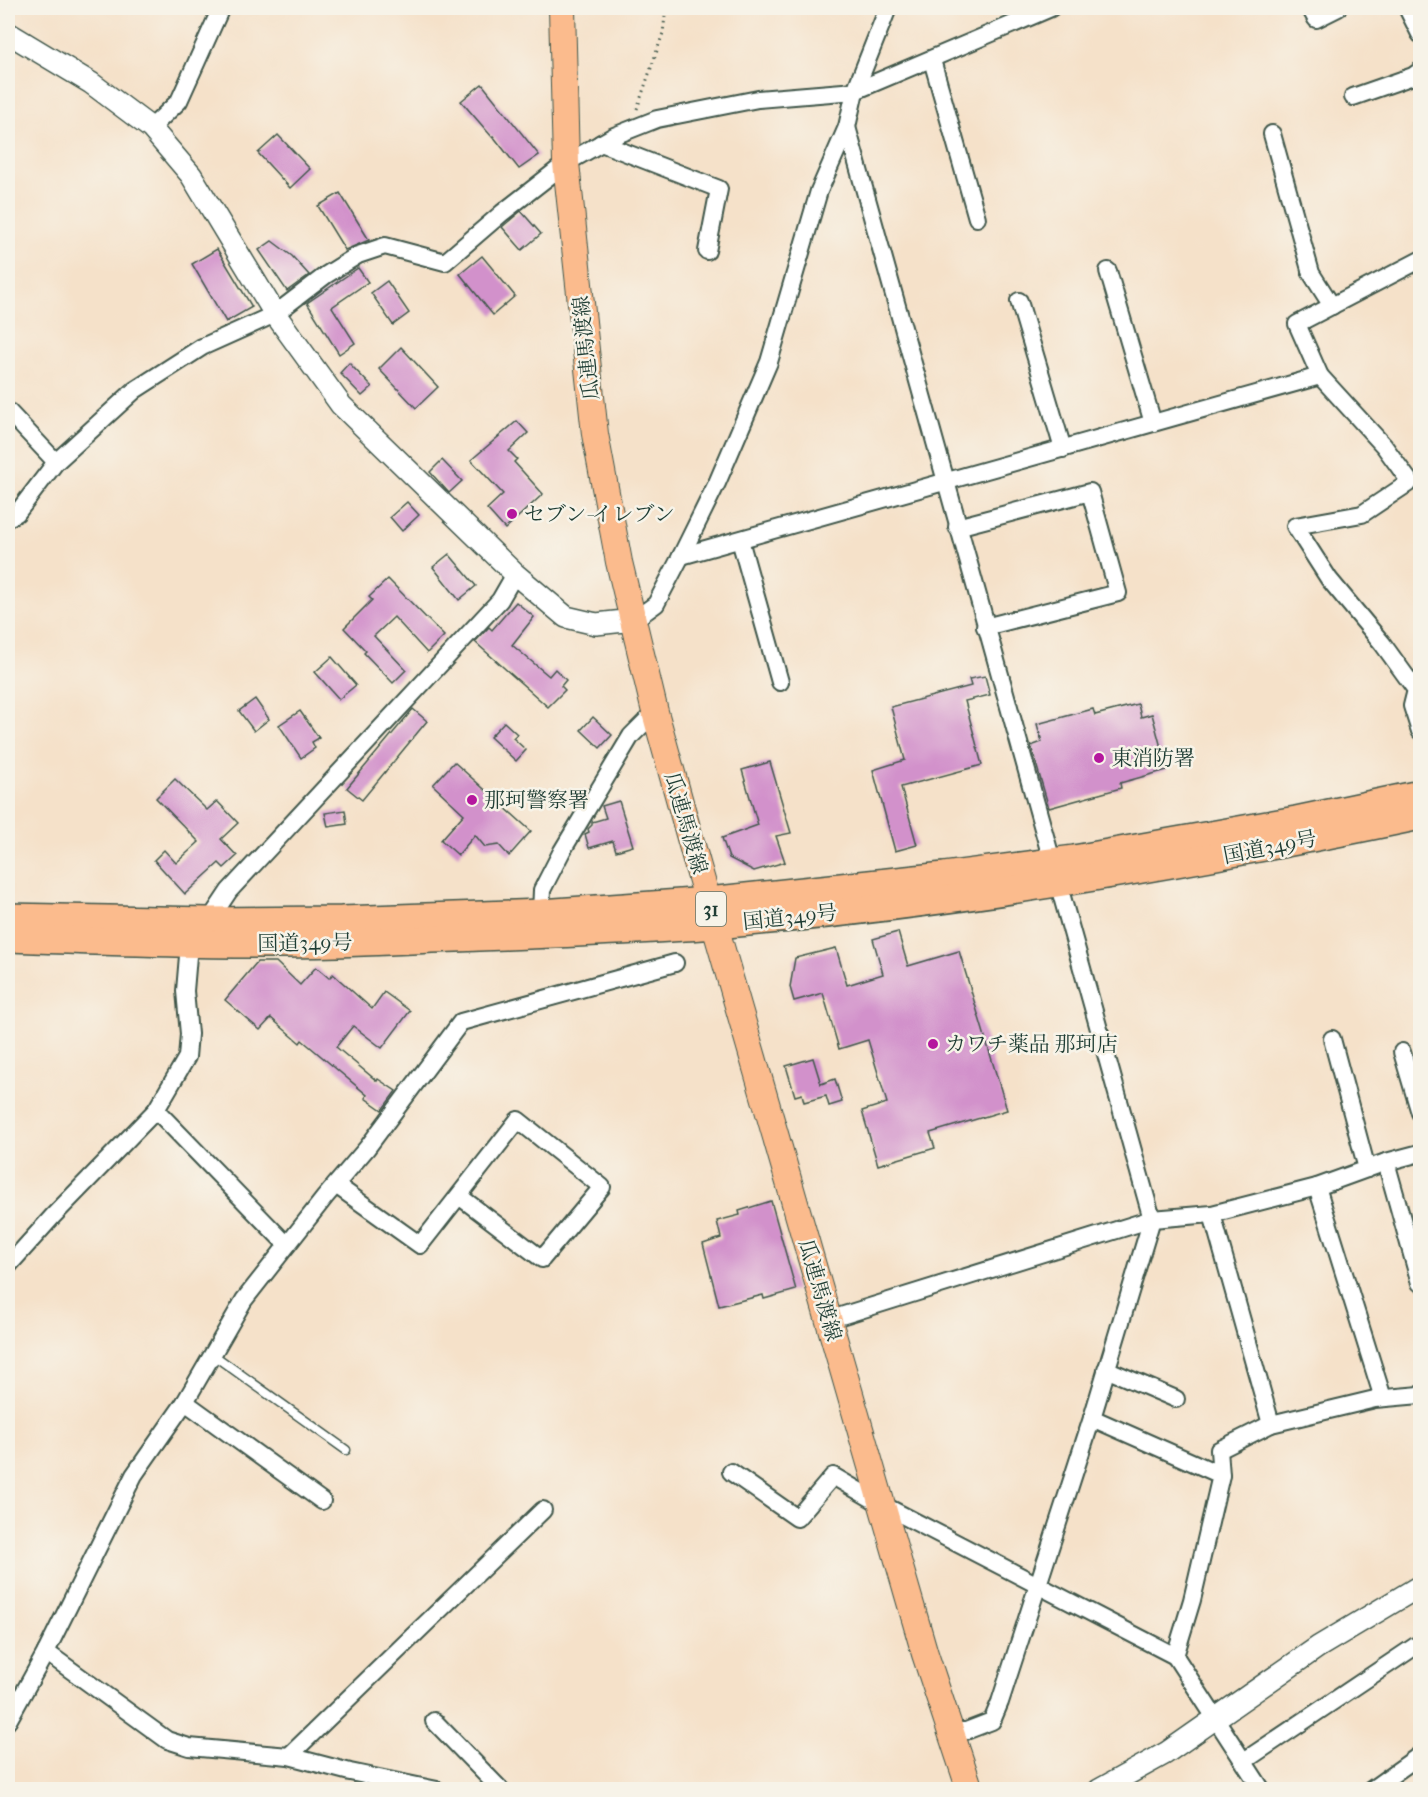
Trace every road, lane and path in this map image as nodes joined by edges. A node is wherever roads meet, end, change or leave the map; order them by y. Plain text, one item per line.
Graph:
1 (221, 8) edge
2 (562, 8) edge
3 (666, 8) edge
4 (888, 8) edge
5 (1051, 8) edge
6 (1310, 8) edge
7 (1338, 8) edge
8 (1407, 8) edge
9 (8, 33) edge
10 (1420, 33) edge
11 (932, 60) junction
12 (1420, 71) edge
13 (855, 92) junction
14 (1353, 97) dead end
15 (847, 127) junction
16 (151, 128) junction
17 (628, 130) junction
18 (1272, 134) dead end
19 (601, 143) junction
20 (566, 163) junction
21 (977, 218) dead end
22 (707, 251) dead end
23 (1420, 260) edge
24 (1108, 272) dead end
25 (1019, 301) dead end
26 (1332, 306) junction
27 (275, 314) junction
28 (1320, 376) junction
29 (8, 411) edge
30 (1153, 423) junction
31 (1063, 449) junction
32 (56, 462) junction
33 (945, 482) junction
34 (8, 518) edge
35 (957, 527) junction
36 (740, 540) junction
37 (681, 556) junction
38 (515, 574) junction
39 (634, 620) junction
40 (985, 627) junction
41 (780, 682) dead end
42 (655, 712) junction
43 (1420, 731) edge
44 (1420, 794) edge
45 (1420, 816) edge
46 (1054, 873) junction
47 (542, 913) junction
48 (712, 913) junction
49 (8, 917) edge
50 (209, 921) junction
51 (8, 938) edge
52 (189, 944) junction
53 (675, 963) dead end
54 (1332, 1039) dead end
55 (1402, 1052) dead end
56 (156, 1110) junction
57 (1420, 1113) edge
58 (1420, 1153) edge
59 (1386, 1162) junction
60 (1367, 1169) junction
61 (336, 1185) junction
62 (1317, 1187) junction
63 (459, 1196) junction
64 (1212, 1214) junction
65 (1152, 1219) junction
66 (287, 1245) junction
67 (8, 1266) edge
68 (1420, 1283) edge
69 (828, 1320) junction
70 (212, 1354) junction
71 (1106, 1369) junction
72 (1420, 1395) edge
73 (1383, 1398) junction
74 (1176, 1399) dead end
75 (185, 1402) junction
76 (1092, 1418) junction
77 (1271, 1424) junction
78 (346, 1450) dead end
79 (731, 1472) dead end
80 (1221, 1475) junction
81 (321, 1501) dead end
82 (881, 1504) junction
83 (543, 1510) dead end
84 (1037, 1585) junction
85 (1420, 1586) edge
86 (1420, 1643) edge
87 (46, 1652) junction
88 (1175, 1656) junction
89 (1216, 1720) junction
90 (8, 1721) edge
91 (434, 1721) dead end
92 (949, 1731) junction
93 (289, 1755) junction
94 (1420, 1755) edge
95 (1244, 1761) junction
96 (437, 1790) edge
97 (501, 1790) edge
98 (970, 1790) edge
99 (1100, 1790) edge
100 (1262, 1790) edge
101 (1371, 1790) edge

1 - 16 street
2 - 20 main road, 瓜連馬渡線 / 31
3 - 17 path
4 - 13 street
5 - 11 street
6 - 7 street
8 - 10 street
9 - 16 street
11 - 13 street
11 - 21 street
12 - 14 street
13 - 15 street
13 - 17 street
15 - 33 street
15 - 37 street
16 - 27 street
17 - 19 street
18 - 26 street
19 - 20 street
19 - 22 street
20 - 27 street
20 - 39 main road, 瓜連馬渡線 / 31
23 - 26 street
24 - 30 street
25 - 31 street
26 - 28 street
27 - 32 street
27 - 38 street
28 - 30 street
28 - 43 street
29 - 32 street
30 - 31 street
31 - 33 street
32 - 34 street
33 - 35 street
33 - 36 street
35 - 40 street
35 - 40 street
36 - 37 street
36 - 41 street
37 - 39 street
38 - 39 street
38 - 50 street
39 - 42 main road, 瓜連馬渡線 / 31
40 - 46 street
42 - 47 street
42 - 48 main road, 瓜連馬渡線 / 31
44 - 46 highway, 国道349号
45 - 46 highway, 国道349号
46 - 48 highway, 国道349号
46 - 65 street
47 - 48 highway, 国道349号
47 - 50 highway, 国道349号
48 - 52 highway, 国道349号
48 - 69 main road, 瓜連馬渡線 / 31
49 - 50 highway, 国道349号
50 - 52 street
51 - 52 highway, 国道349号
52 - 56 street
53 - 61 street
54 - 60 street
55 - 57 street
56 - 66 street
56 - 67 street
58 - 59 street
59 - 60 street
59 - 68 street
60 - 62 street
61 - 63 street
61 - 66 street
62 - 64 street
62 - 73 street
63 - 63 street
64 - 65 street
64 - 77 street
65 - 69 street
65 - 71 street
66 - 70 street
69 - 82 main road, 瓜連馬渡線 / 31
70 - 75 street
70 - 78 lane
71 - 74 street
71 - 76 street
72 - 73 street
73 - 77 street
75 - 81 street
75 - 87 street
76 - 80 street
76 - 84 street
77 - 80 street
79 - 82 street
80 - 88 street
82 - 84 street
82 - 92 main road, 瓜連馬渡線 / 31
83 - 93 street
84 - 88 street
84 - 92 street
85 - 89 street
86 - 95 street
87 - 90 street
87 - 93 street
88 - 89 street
89 - 95 street
89 - 99 street
91 - 97 street
92 - 98 main road, 瓜連馬渡線 / 31
93 - 96 street
94 - 101 street
95 - 100 street

